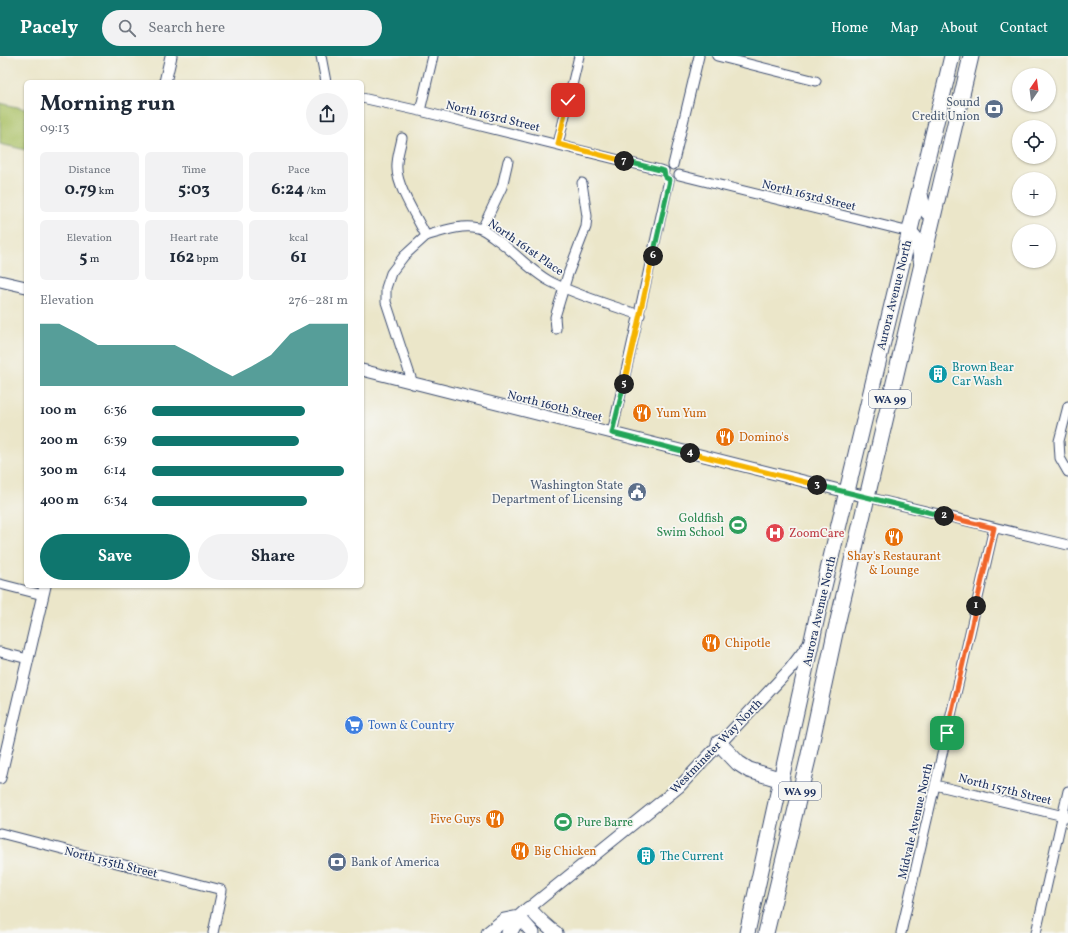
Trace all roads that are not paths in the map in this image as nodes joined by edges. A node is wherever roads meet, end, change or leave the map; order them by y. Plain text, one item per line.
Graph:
1 (171, 56) edge
2 (321, 56) edge
3 (433, 56) edge
4 (579, 56) edge
5 (699, 56) edge
6 (717, 56) edge
7 (952, 56) edge
8 (971, 56) edge
9 (165, 80) edge
10 (326, 80) edge
11 (816, 81) dead end
12 (364, 98) edge
13 (420, 111) junction
14 (402, 138) dead end
15 (558, 144) junction
16 (508, 161) dead end
17 (673, 165) junction
18 (664, 171) junction
19 (679, 174) junction
20 (670, 180) junction
21 (582, 182) dead end
22 (920, 191) junction
23 (933, 217) junction
24 (482, 229) junction
25 (910, 232) junction
26 (426, 236) junction
27 (921, 262) junction
28 (0, 281) edge
29 (24, 287) edge
30 (565, 288) junction
31 (640, 315) junction
32 (556, 329) dead end
33 (364, 371) edge
34 (412, 384) junction
35 (1068, 406) edge
36 (612, 433) junction
37 (1068, 471) edge
38 (847, 492) junction
39 (867, 497) junction
40 (994, 528) junction
41 (1068, 545) edge
42 (0, 584) edge
43 (24, 587) edge
44 (29, 588) edge
45 (44, 590) edge
46 (811, 642) junction
47 (0, 652) edge
48 (28, 659) junction
49 (719, 743) junction
50 (0, 778) edge
51 (782, 780) junction
52 (935, 785) junction
53 (1068, 791) edge
54 (1065, 817) edge
55 (0, 833) edge
56 (529, 908) junction
57 (519, 916) junction
58 (213, 933) edge
59 (488, 933) edge
60 (508, 933) edge
61 (533, 933) edge
62 (556, 933) edge
63 (748, 933) edge
64 (766, 933) edge
65 (901, 933) edge
66 (1036, 933) edge

1 - 9 street
2 - 10 street
3 - 13 street
4 - 15 street
5 - 17 street
6 - 11 street
7 - 22 highway, Aurora Avenue North / WA 99
8 - 23 highway, Aurora Avenue North / WA 99
12 - 13 street, North 163rd Street
13 - 15 street, North 163rd Street
14 - 26 street
15 - 18 street, North 163rd Street
16 - 24 street
17 - 18 street
17 - 19 street
18 - 20 street
19 - 20 street
19 - 25 street, North 163rd Street
20 - 31 street
21 - 30 street
22 - 23 main road
22 - 25 highway, Aurora Avenue North / WA 99
23 - 27 highway, Aurora Avenue North / WA 99
24 - 26 street, North 161st Place
24 - 30 street, North 161st Place
25 - 27 main road
25 - 38 highway, Aurora Avenue North / WA 99
26 - 34 street
27 - 39 highway, Aurora Avenue North / WA 99
28 - 29 street
30 - 31 street, North 161st Place
30 - 32 street
31 - 36 street
33 - 34 street, North 160th Street
34 - 36 street, North 160th Street
35 - 37 street
36 - 38 street, North 160th Street
38 - 39 street, North 160th Street
38 - 46 highway, Aurora Avenue North / WA 99
39 - 40 street, North 160th Street
39 - 64 highway, Aurora Avenue North / WA 99
40 - 41 street, North 160th Street
40 - 52 street, Midvale Avenue North
42 - 43 street
44 - 45 street
45 - 48 street
46 - 49 street, Westminster Way North
46 - 51 highway, Aurora Avenue North / WA 99
47 - 48 street
48 - 50 street
49 - 51 highway
49 - 56 street, Westminster Way North
51 - 63 highway, Aurora Avenue North / WA 99
52 - 54 street, North 157th Street
52 - 65 street, Midvale Avenue North
53 - 54 street
54 - 66 street
55 - 58 street, North 155th Street
56 - 57 main road, Westminster Way North
56 - 62 main road
57 - 59 main road, Westminster Way North
57 - 60 main road, Westminster Way North
57 - 61 main road

